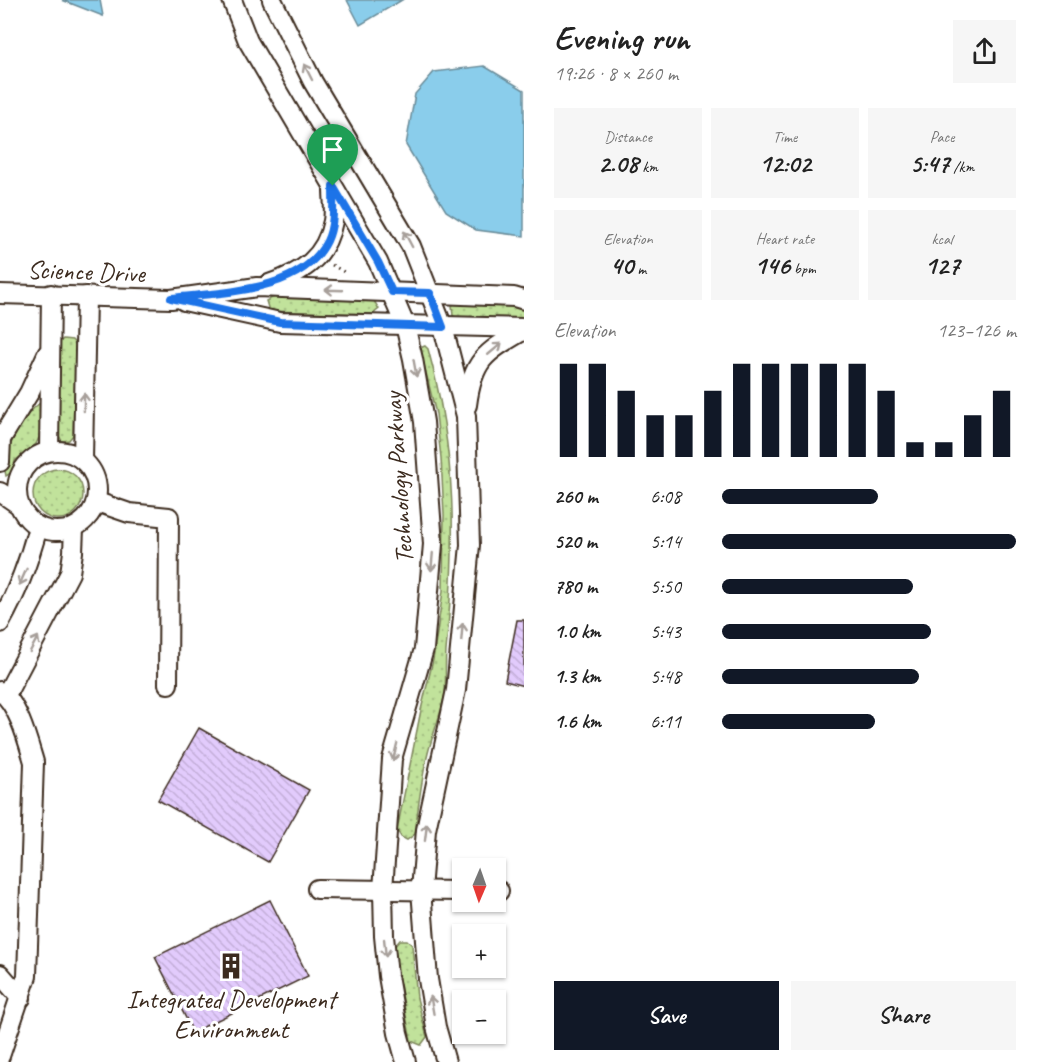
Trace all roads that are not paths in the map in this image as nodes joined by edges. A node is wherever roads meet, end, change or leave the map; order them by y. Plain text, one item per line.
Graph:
1 (232, 0) edge
2 (273, 0) edge
3 (333, 186) junction
4 (257, 287) junction
5 (392, 292) junction
6 (430, 293) junction
7 (0, 294) edge
8 (51, 294) junction
9 (86, 296) junction
10 (171, 298) junction
11 (524, 300) edge
12 (405, 325) junction
13 (443, 327) junction
14 (524, 329) edge
15 (50, 347) junction
16 (466, 416) junction
17 (49, 452) junction
18 (83, 460) junction
19 (0, 462) edge
20 (0, 492) edge
21 (97, 502) junction
22 (19, 505) junction
23 (0, 507) edge
24 (38, 527) junction
25 (74, 528) junction
26 (0, 623) edge
27 (168, 684) dead end
28 (3, 693) edge
29 (317, 889) dead end
30 (383, 890) junction
31 (421, 890) junction
32 (452, 891) edge
33 (0, 974) edge
34 (21, 998) junction
35 (0, 1056) edge
36 (406, 1062) edge
37 (446, 1062) edge

1 - 3 street, Technology Parkway
6 -> 2 street
3 - 4 street
3 - 5 street, Technology Parkway
5 -> 4 street, Science Drive
4 - 10 street, Science Drive
5 - 6 street, Science Drive
5 - 12 street, Technology Parkway
6 - 11 street, Science Drive
6 - 13 street
7 - 8 street, Science Drive
8 - 9 street, Science Drive
8 - 15 street
9 - 10 street, Science Drive
18 -> 9 street
10 - 12 street, Science Drive
12 - 13 street, Science Drive
12 -> 30 street, Technology Parkway
13 - 14 street, Science Drive
13 - 16 street
16 -> 14 street
15 - 17 street
15 - 19 street
31 -> 16 street
17 - 18 street
17 - 22 street
18 - 21 street
20 - 22 street
21 - 25 street
21 - 27 street
22 - 23 street
22 - 24 street
24 - 25 street
24 -> 26 street
28 -> 25 street
28 - 34 street
29 - 30 street
30 - 31 street
30 -> 36 street, Technology Parkway
31 - 32 street
37 -> 31 street
33 - 34 street
34 - 35 street

